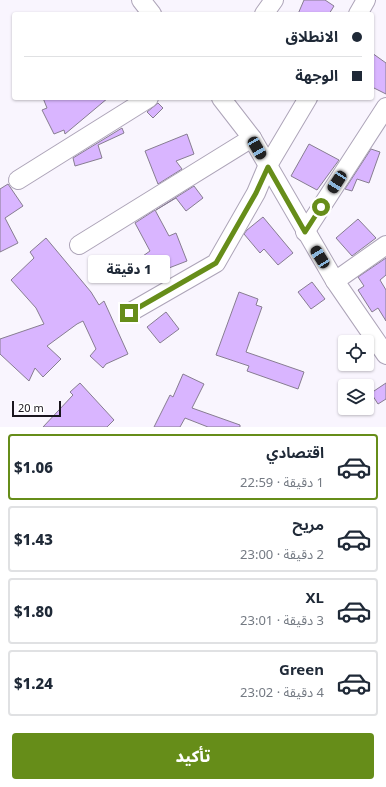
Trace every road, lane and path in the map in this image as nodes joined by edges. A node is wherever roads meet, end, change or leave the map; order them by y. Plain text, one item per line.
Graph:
1 (141, 0) edge
2 (274, 0) edge
3 (366, 0) edge
4 (150, 12) edge
5 (265, 12) edge
6 (359, 12) edge
7 (146, 100) edge
8 (222, 100) edge
9 (307, 100) edge
10 (386, 107) edge
11 (252, 138) junction
12 (268, 167) junction
13 (18, 180) dead end
14 (305, 232) junction
15 (386, 245) edge
16 (79, 246) dead end
17 (335, 281) junction
18 (129, 313) dead end
19 (386, 355) edge

1 - 4 street
2 - 5 street
3 - 6 street
7 - 13 street
8 - 11 street
9 - 12 street
10 - 14 street
11 - 12 street
11 - 16 street
12 - 14 street
12 - 18 street
14 - 17 street
15 - 17 street
17 - 19 street

